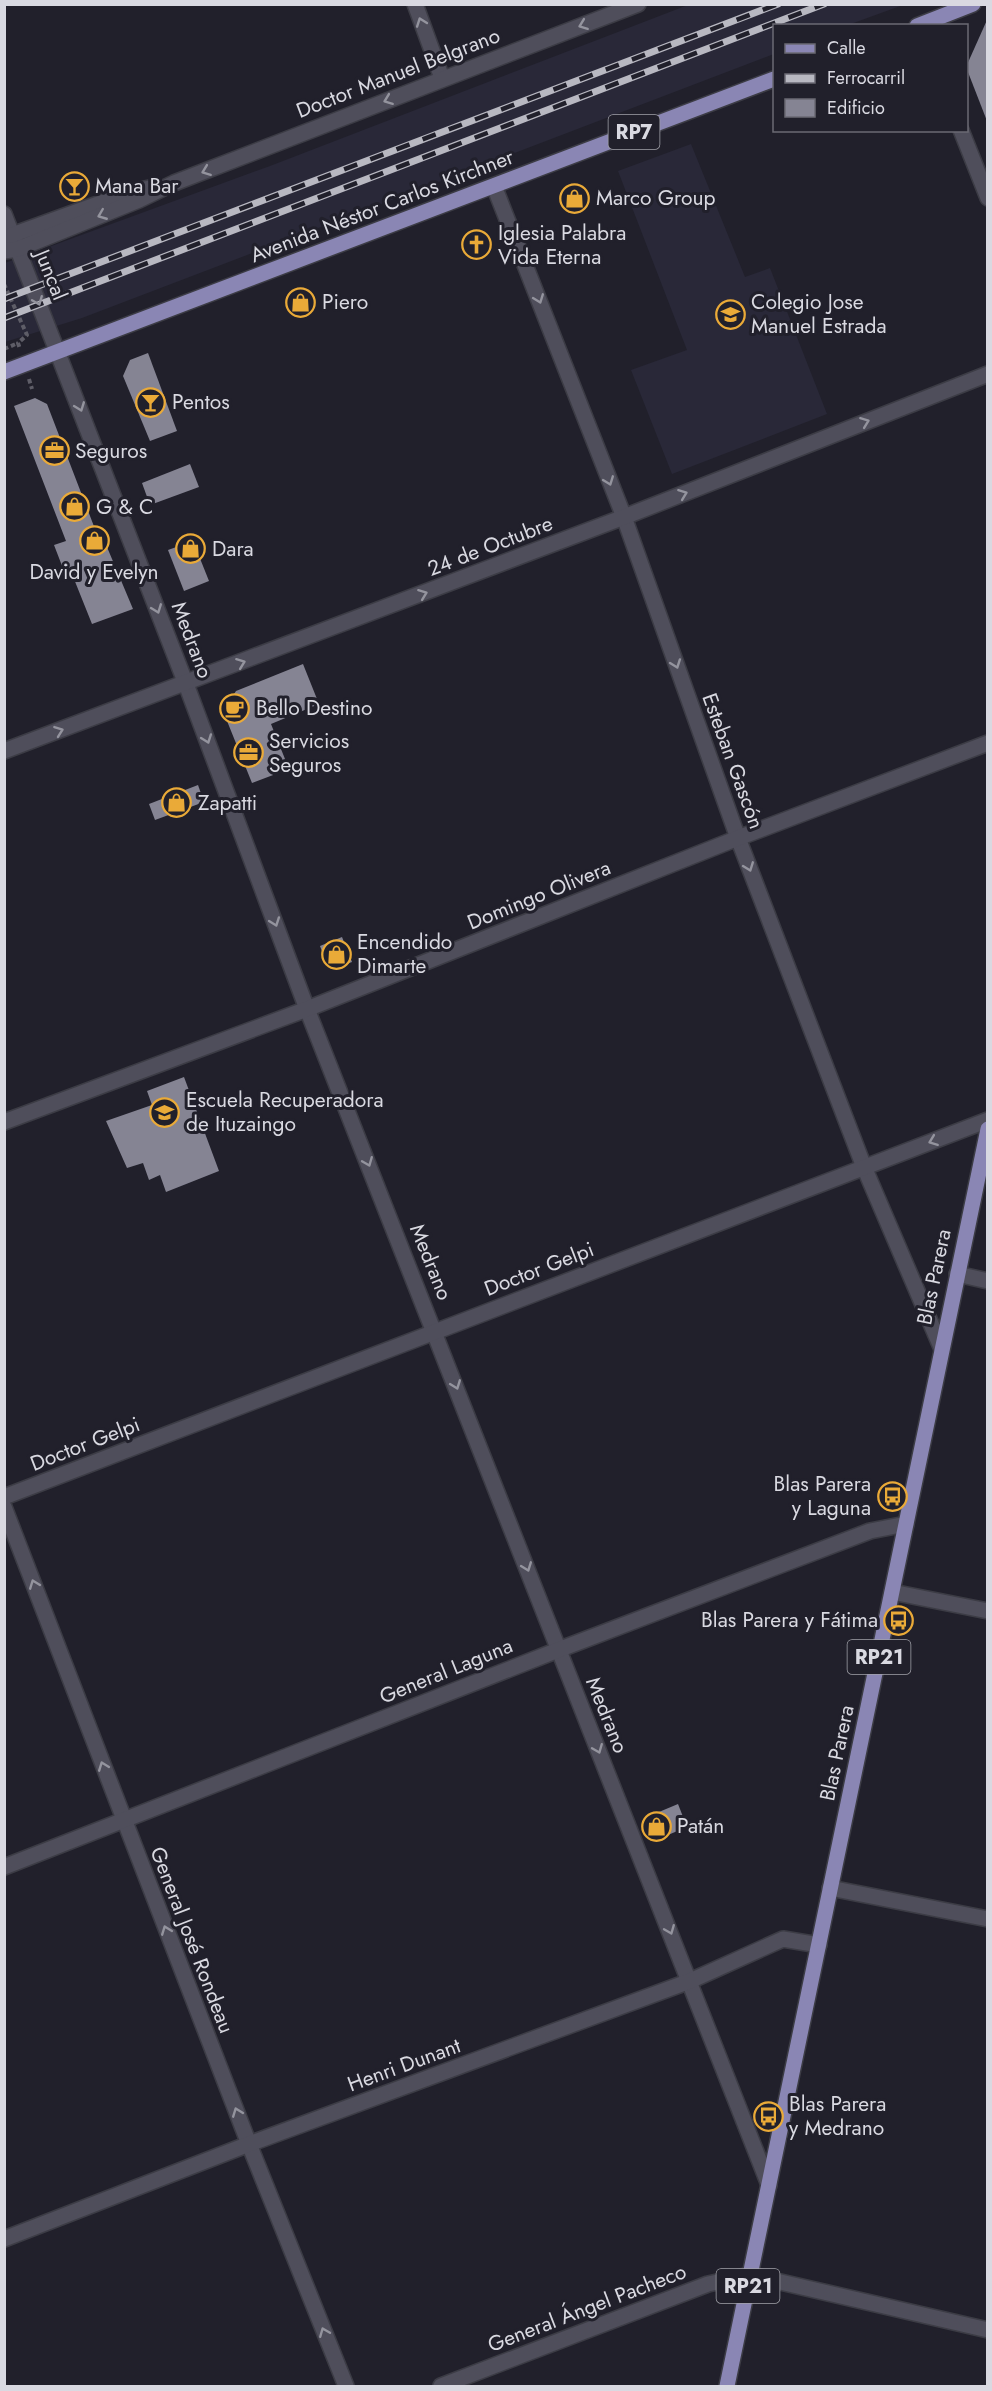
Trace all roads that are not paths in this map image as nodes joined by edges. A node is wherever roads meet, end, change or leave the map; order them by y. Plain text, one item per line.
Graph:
1 (415, 4) edge
2 (638, 4) edge
3 (973, 4) edge
4 (922, 24) edge
5 (442, 78) junction
6 (773, 79) edge
7 (962, 132) edge
8 (494, 186) junction
9 (987, 198) edge
10 (4, 214) edge
11 (10, 244) edge
12 (59, 352) junction
13 (4, 372) edge
14 (987, 374) edge
15 (624, 517) junction
16 (186, 684) junction
17 (987, 743) edge
18 (4, 751) edge
19 (738, 838) junction
20 (307, 1009) junction
21 (987, 1120) edge
22 (4, 1122) edge
23 (987, 1129) edge
24 (864, 1167) junction
25 (957, 1274) junction
26 (987, 1281) edge
27 (435, 1331) junction
28 (941, 1347) junction
29 (4, 1497) edge
30 (4, 1507) edge
31 (906, 1524) junction
32 (892, 1592) junction
33 (987, 1611) edge
34 (558, 1650) junction
35 (124, 1821) junction
36 (4, 1867) edge
37 (830, 1888) junction
38 (987, 1918) edge
39 (819, 1945) junction
40 (690, 1981) junction
41 (249, 2144) junction
42 (769, 2185) junction
43 (4, 2239) edge
44 (750, 2275) junction
45 (987, 2330) edge
46 (346, 2386) edge
47 (441, 2386) edge
48 (727, 2386) edge

5 -> 1 street
2 -> 5 street, Doctor Manuel Belgrano
3 - 4 main road
5 -> 11 street, Doctor Manuel Belgrano
6 - 8 main road, Avenida Néstor Carlos Kirchner / RP7
7 - 9 street
8 - 12 main road, Avenida Néstor Carlos Kirchner / RP7
8 -> 15 street, Esteban Gascón
10 - 11 street, Juncal
11 -> 12 street, Juncal
12 - 13 main road, Avenida Néstor Carlos Kirchner / RP7
12 -> 16 street, Medrano
15 -> 14 street, 24 de Octubre
16 -> 15 street, 24 de Octubre
15 -> 19 street, Esteban Gascón
18 -> 16 street, 24 de Octubre
16 -> 20 street, Medrano
17 - 19 street, Domingo Olivera
19 - 20 street, Domingo Olivera
19 -> 24 street, Esteban Gascón
20 - 22 street, Domingo Olivera
20 -> 27 street, Medrano
21 -> 24 street, Doctor Gelpi
23 - 25 main road, Blas Parera / RP21
24 - 27 street, Doctor Gelpi
24 - 28 street, Esteban Gascón
25 - 26 street
25 - 28 main road, Blas Parera / RP21
27 - 29 street, Doctor Gelpi
27 -> 34 street, Medrano
28 - 31 main road, Blas Parera / RP21
35 -> 30 street, General José Rondeau
31 - 32 main road, Blas Parera / RP21
31 - 34 street, General Laguna
32 - 33 street
32 - 37 main road, Blas Parera / RP21
34 - 35 street, General Laguna
34 -> 40 street, Medrano
35 - 36 street, General Laguna
41 -> 35 street, General José Rondeau
37 - 38 street
37 - 39 main road, Blas Parera / RP21
39 - 40 street, Henri Dunant
39 - 42 main road, Blas Parera / RP21
40 - 41 street, Henri Dunant
40 - 42 street, Medrano
41 - 43 street, Henri Dunant
46 -> 41 street, General José Rondeau
42 - 44 main road, Blas Parera / RP21
44 - 45 street
44 - 47 street, General Ángel Pacheco
44 - 48 main road, Blas Parera / RP21

